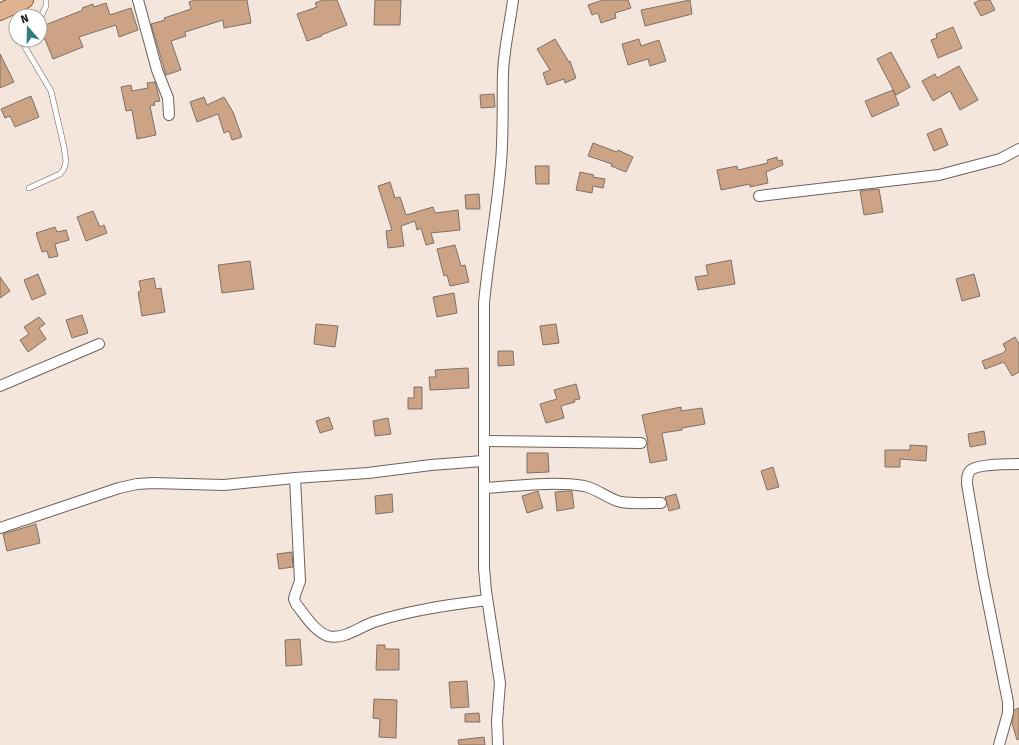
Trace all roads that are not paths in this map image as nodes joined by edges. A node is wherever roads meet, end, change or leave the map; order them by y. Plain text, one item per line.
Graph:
1 (25, 0) edge
2 (138, 0) edge
3 (513, 0) edge
4 (0, 12) edge
5 (26, 48) edge
6 (169, 115) dead end
7 (1019, 149) edge
8 (29, 188) dead end
9 (759, 196) dead end
10 (99, 344) dead end
11 (0, 386) edge
12 (485, 441) junction
13 (641, 443) dead end
14 (484, 461) junction
15 (1019, 464) edge
16 (295, 478) junction
17 (484, 488) junction
18 (661, 504) dead end
19 (0, 528) edge
20 (487, 600) junction
21 (498, 745) edge
22 (999, 745) edge

1 - 4 main road
2 - 6 street
3 - 12 street
5 - 8 lane
7 - 9 street
10 - 11 street
12 - 13 street
12 - 14 street
14 - 16 street
14 - 17 street
15 - 22 street
16 - 19 street
16 - 20 street
17 - 18 street
17 - 20 street
20 - 21 street

